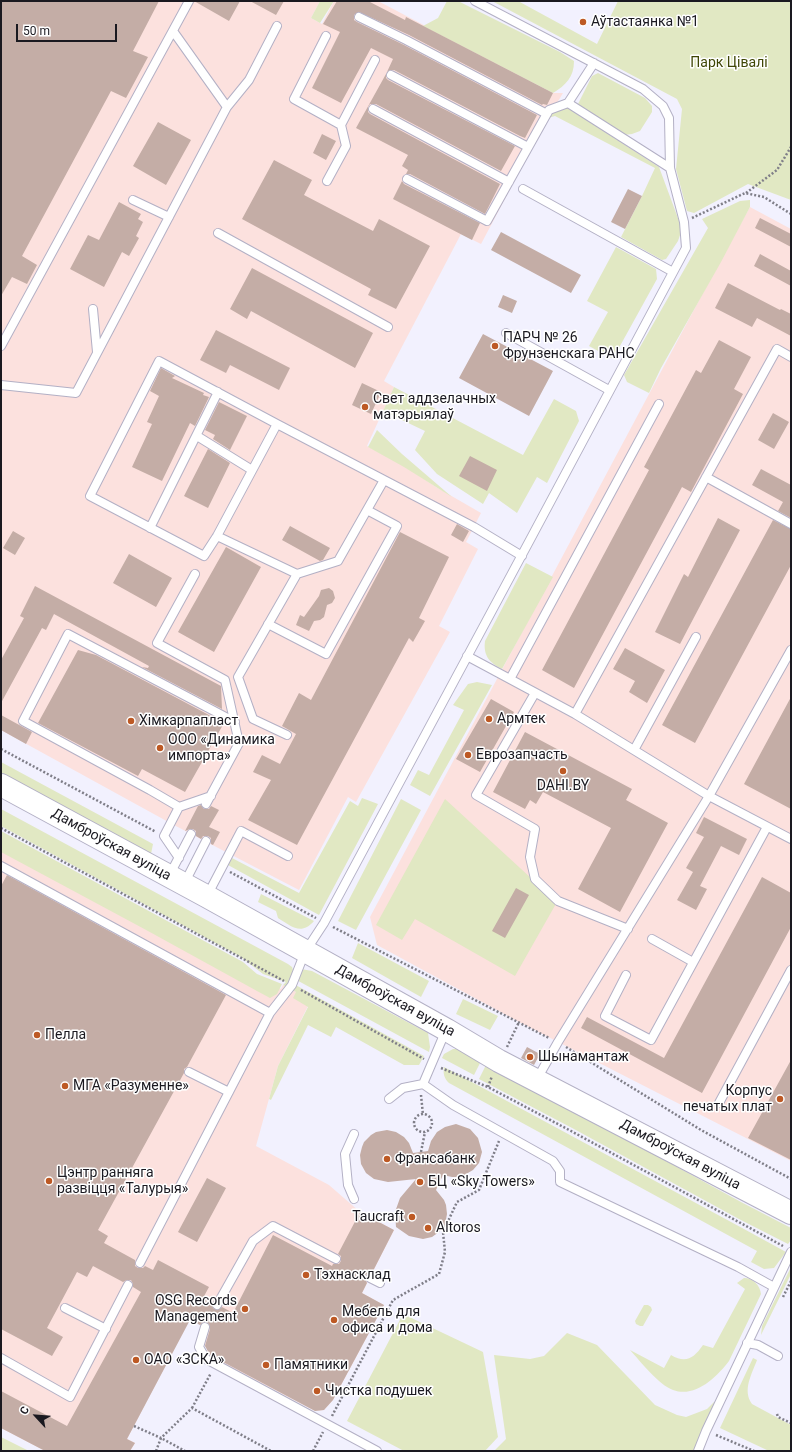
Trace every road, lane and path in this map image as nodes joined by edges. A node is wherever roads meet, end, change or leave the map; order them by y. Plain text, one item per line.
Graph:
1 (189, 1) edge
2 (475, 1) edge
3 (359, 17) dead end
4 (277, 26) dead end
5 (173, 31) junction
6 (326, 36) dead end
7 (375, 60) dead end
8 (594, 63) junction
9 (391, 75) dead end
10 (568, 103) junction
11 (227, 107) junction
12 (373, 109) dead end
13 (547, 114) junction
14 (341, 125) junction
15 (528, 147) junction
16 (791, 147) edge
17 (670, 168) junction
18 (407, 179) dead end
19 (328, 181) dead end
20 (509, 182) junction
21 (523, 189) dead end
22 (745, 193) junction
23 (133, 200) dead end
24 (791, 214) edge
25 (169, 217) junction
26 (684, 222) junction
27 (218, 233) dead end
28 (673, 272) junction
29 (93, 309) dead end
30 (388, 327) dead end
31 (506, 333) dead end
32 (1, 346) edge
33 (97, 353) junction
34 (791, 357) edge
35 (1, 385) edge
36 (610, 390) junction
37 (218, 392) junction
38 (659, 404) dead end
39 (277, 424) junction
40 (197, 436) junction
41 (252, 470) junction
42 (706, 477) junction
43 (384, 480) junction
44 (367, 510) junction
45 (791, 524) edge
46 (150, 528) junction
47 (217, 536) junction
48 (522, 556) junction
49 (195, 574) dead end
50 (297, 574) junction
51 (268, 624) junction
52 (696, 637) dead end
53 (791, 650) edge
54 (468, 656) junction
55 (510, 679) junction
56 (535, 693) junction
57 (574, 714) junction
58 (235, 722) junction
59 (287, 735) dead end
60 (1, 749) edge
61 (634, 750) junction
62 (1, 785) edge
63 (210, 796) junction
64 (710, 796) junction
65 (206, 804) dead end
66 (179, 807) junction
67 (767, 827) junction
68 (1, 828) edge
69 (191, 834) dead end
70 (164, 836) junction
71 (791, 839) edge
72 (206, 841) dead end
73 (288, 856) dead end
74 (1, 866) edge
75 (222, 868) junction
76 (177, 873) junction
77 (206, 896) junction
78 (324, 923) junction
79 (628, 929) junction
80 (652, 939) dead end
81 (304, 952) junction
82 (693, 962) junction
83 (791, 970) edge
84 (626, 975) dead end
85 (292, 985) junction
86 (270, 1013) junction
87 (447, 1030) junction
88 (558, 1042) junction
89 (432, 1064) junction
90 (189, 1072) dead end
91 (536, 1080) junction
92 (423, 1084) junction
93 (229, 1092) junction
94 (389, 1099) dead end
95 (719, 1103) dead end
96 (425, 1132) junction
97 (503, 1133) junction
98 (354, 1134) dead end
99 (421, 1152) dead end
100 (791, 1180) edge
101 (354, 1199) dead end
102 (791, 1213) edge
103 (788, 1250) edge
104 (336, 1259) dead end
105 (140, 1263) dead end
106 (370, 1278) dead end
107 (380, 1283) dead end
108 (128, 1285) dead end
109 (774, 1287) junction
110 (217, 1305) dead end
111 (65, 1308) dead end
112 (205, 1327) dead end
113 (106, 1329) junction
114 (748, 1343) junction
115 (778, 1356) dead end
116 (1, 1358) edge
117 (216, 1364) junction
118 (192, 1408) junction
119 (777, 1414) dead end
120 (791, 1423) edge
121 (328, 1425) junction
122 (134, 1426) dead end
123 (706, 1431) junction
124 (161, 1438) junction
125 (156, 1451) edge
126 (185, 1451) edge
127 (271, 1451) edge
128 (313, 1451) edge
129 (377, 1451) edge
130 (698, 1451) edge
131 (754, 1451) edge

1 - 5 lane
2 - 8 lane
3 - 13 lane
4 - 11 lane
5 - 11 lane
5 - 32 lane
6 - 14 lane
7 - 14 lane
8 - 10 lane
8 - 17 lane
9 - 15 lane
10 - 13 lane
10 - 17 lane
11 - 25 lane
12 - 20 lane
13 - 15 lane
14 - 19 lane
15 - 20 lane
16 - 22 path
17 - 26 lane
18 - 20 lane
21 - 28 lane
22 - 24 path
22 - 26 path
23 - 25 lane
25 - 33 lane
26 - 28 lane
27 - 30 lane
28 - 36 lane
29 - 33 lane
31 - 36 lane
33 - 35 lane
34 - 42 lane
36 - 48 lane
37 - 39 lane
37 - 40 lane
37 - 46 lane
38 - 55 lane
39 - 41 lane
39 - 43 lane
40 - 41 lane
40 - 46 lane
41 - 47 lane
42 - 45 lane
42 - 57 lane
43 - 44 lane
43 - 48 lane
44 - 50 lane
44 - 51 lane
46 - 47 lane
47 - 50 lane
48 - 54 lane
49 - 58 lane
50 - 51 lane
51 - 59 lane
52 - 61 lane
53 - 64 lane
54 - 55 lane
54 - 78 lane
55 - 56 lane
56 - 57 lane
56 - 79 lane
57 - 61 lane
58 - 63 lane
58 - 66 lane
60 - 70 path
61 - 64 lane
62 - 76 street, Дамброўская вуліца
63 - 65 lane
63 - 66 lane
64 - 67 lane
64 - 79 lane
66 - 70 lane
67 - 71 lane
67 - 82 lane
68 - 85 path
69 - 76 lane
70 - 76 lane
72 - 76 lane
73 - 75 lane
74 - 86 lane
75 - 77 lane
75 - 78 path
76 - 77 street, Дамброўская вуліца
77 - 81 street, Дамброўская вуліца
78 - 81 lane
78 - 88 path
79 - 88 lane
80 - 82 lane
81 - 85 lane
81 - 87 street, Дамброўская вуліца
82 - 84 lane
83 - 95 lane
85 - 86 lane
85 - 89 path
86 - 93 lane
87 - 89 lane
87 - 91 street, Дамброўская вуліца
88 - 91 lane
88 - 100 path
89 - 92 lane
89 - 103 path
90 - 93 lane
91 - 102 street, Дамброўская вуліца
92 - 94 lane
92 - 97 lane
93 - 105 lane
96 - 96 path
96 - 99 path
97 - 109 lane
97 - 121 path
98 - 101 lane
103 - 109 lane
104 - 110 lane
106 - 107 lane
108 - 113 lane
109 - 114 lane
111 - 113 lane
112 - 117 lane
113 - 116 lane
114 - 115 lane
114 - 123 lane
117 - 118 path
117 - 121 lane
118 - 124 path
118 - 127 path
119 - 120 path
121 - 128 path
121 - 129 lane
122 - 124 path
123 - 130 lane
123 - 131 path
124 - 125 path
124 - 126 path

